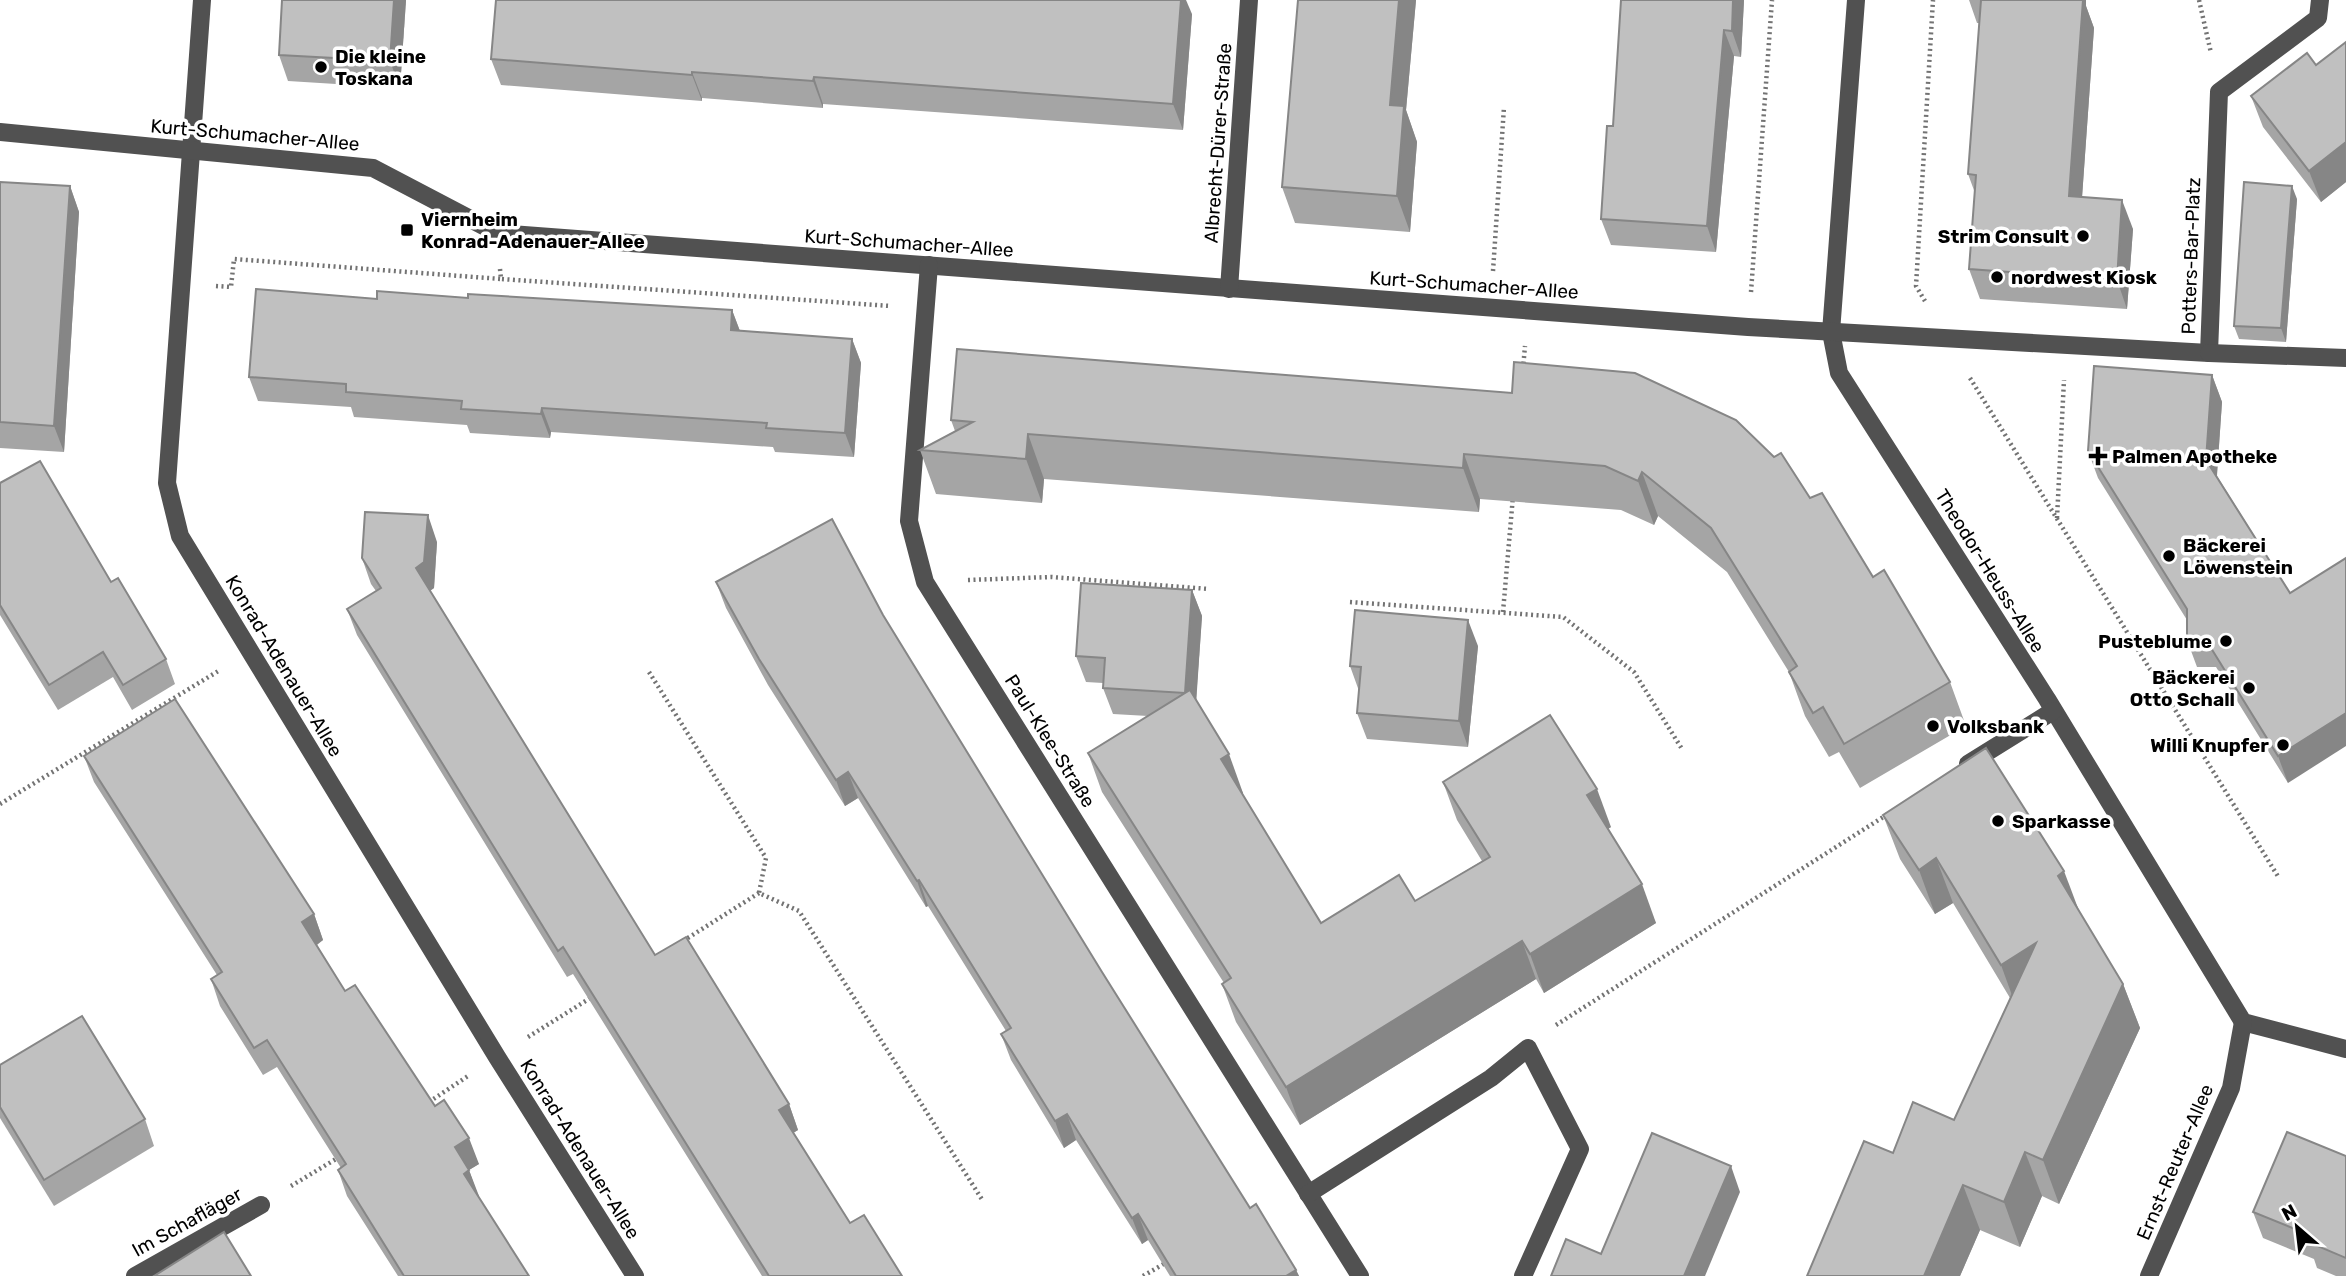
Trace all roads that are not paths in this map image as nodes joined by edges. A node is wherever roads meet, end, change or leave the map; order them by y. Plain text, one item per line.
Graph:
1 (202, 0) edge
2 (1249, 0) edge
3 (1856, 0) edge
4 (2320, 0) edge
5 (0, 132) edge
6 (190, 150) junction
7 (929, 265) junction
8 (1229, 289) junction
9 (1831, 332) junction
10 (2208, 353) junction
11 (2346, 358) edge
12 (2053, 711) junction
13 (1953, 773) edge
14 (2243, 1022) junction
15 (2346, 1049) edge
16 (1308, 1194) junction
17 (261, 1205) dead end
18 (135, 1276) edge
19 (635, 1276) edge
20 (1360, 1276) edge
21 (1523, 1276) edge
22 (2149, 1276) edge

1 - 6 street, Konrad-Adenauer-Allee
2 - 8 street, Albrecht-Dürer-Straße
3 - 9 street, Theodor-Heuss-Allee
4 - 10 street, Potters-Bar-Platz
5 - 6 street, Kurt-Schumacher-Allee
6 - 7 street, Kurt-Schumacher-Allee
6 - 19 street, Konrad-Adenauer-Allee
7 - 8 street, Kurt-Schumacher-Allee
7 - 16 street, Paul-Klee-Straße
8 - 9 street, Kurt-Schumacher-Allee
9 - 10 street, Potters-Bar-Platz
9 - 12 street, Theodor-Heuss-Allee
10 - 11 street
12 - 13 street
12 - 14 street, Theodor-Heuss-Allee
14 - 15 street
14 - 22 street, Ernst-Reuter-Allee
16 - 20 street, Paul-Klee-Straße
16 - 21 street
17 - 18 street, Im Schafläger

